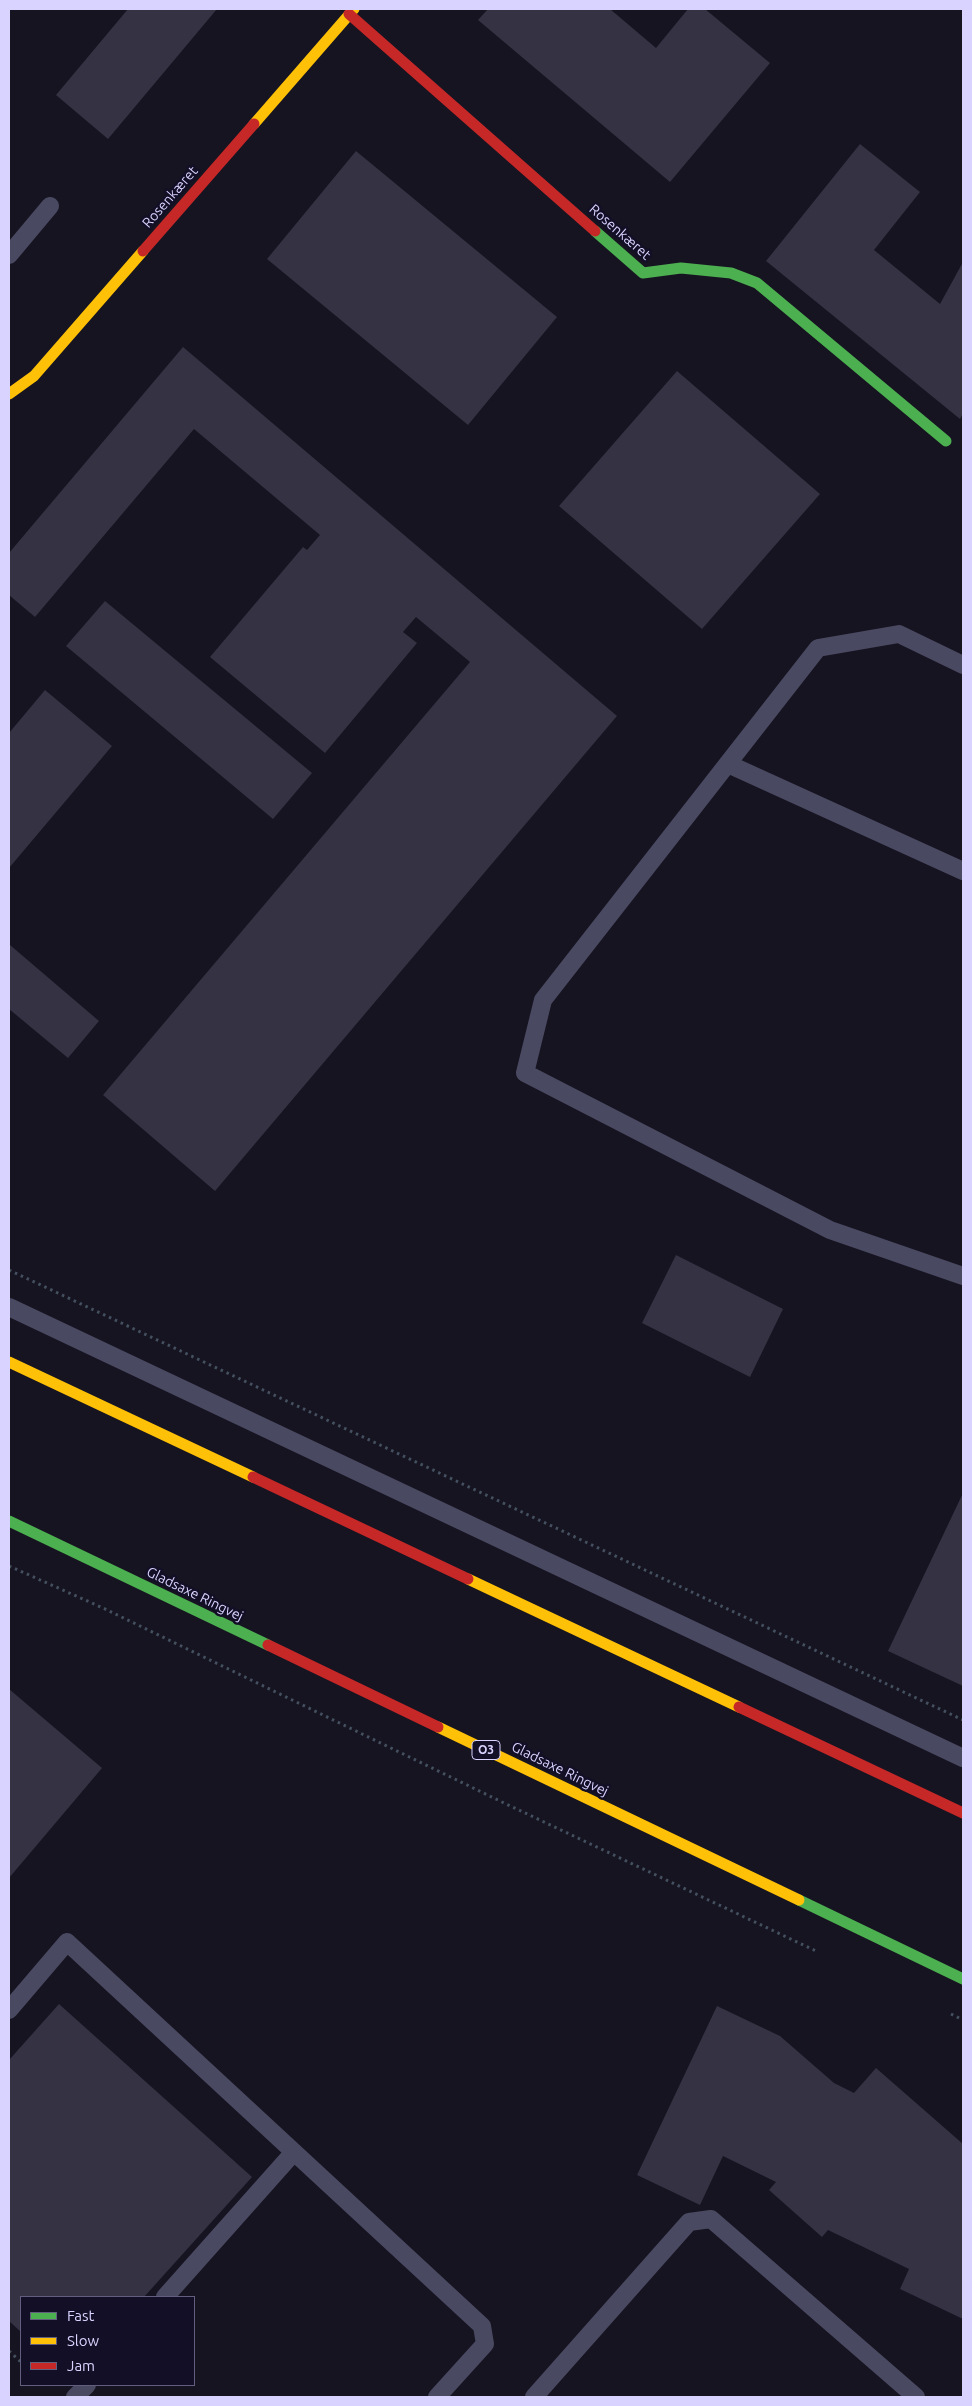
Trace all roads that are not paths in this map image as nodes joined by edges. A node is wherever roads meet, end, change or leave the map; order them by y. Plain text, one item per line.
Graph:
1 (352, 12) edge
2 (50, 206) dead end
3 (9, 255) edge
4 (9, 394) edge
5 (946, 441) dead end
6 (963, 665) edge
7 (728, 764) junction
8 (963, 871) edge
9 (963, 1276) edge
10 (9, 1306) edge
11 (9, 1362) edge
12 (9, 1521) edge
13 (963, 1758) edge
14 (963, 1813) edge
15 (963, 1979) edge
16 (9, 2010) edge
17 (294, 2152) junction
18 (166, 2296) edge
19 (85, 2386) edge
20 (75, 2397) edge
21 (437, 2397) edge
22 (534, 2397) edge
23 (916, 2397) edge

1 - 4 main road, Rosenkæret
1 - 5 main road, Rosenkæret
2 - 3 lane
6 - 7 lane
7 - 8 lane
7 - 9 lane
10 - 13 lane
11 - 14 main road
12 - 15 main road, Gladsaxe Ringvej / O3
16 - 17 lane
17 - 18 lane
17 - 21 lane
19 - 20 lane
22 - 23 lane

